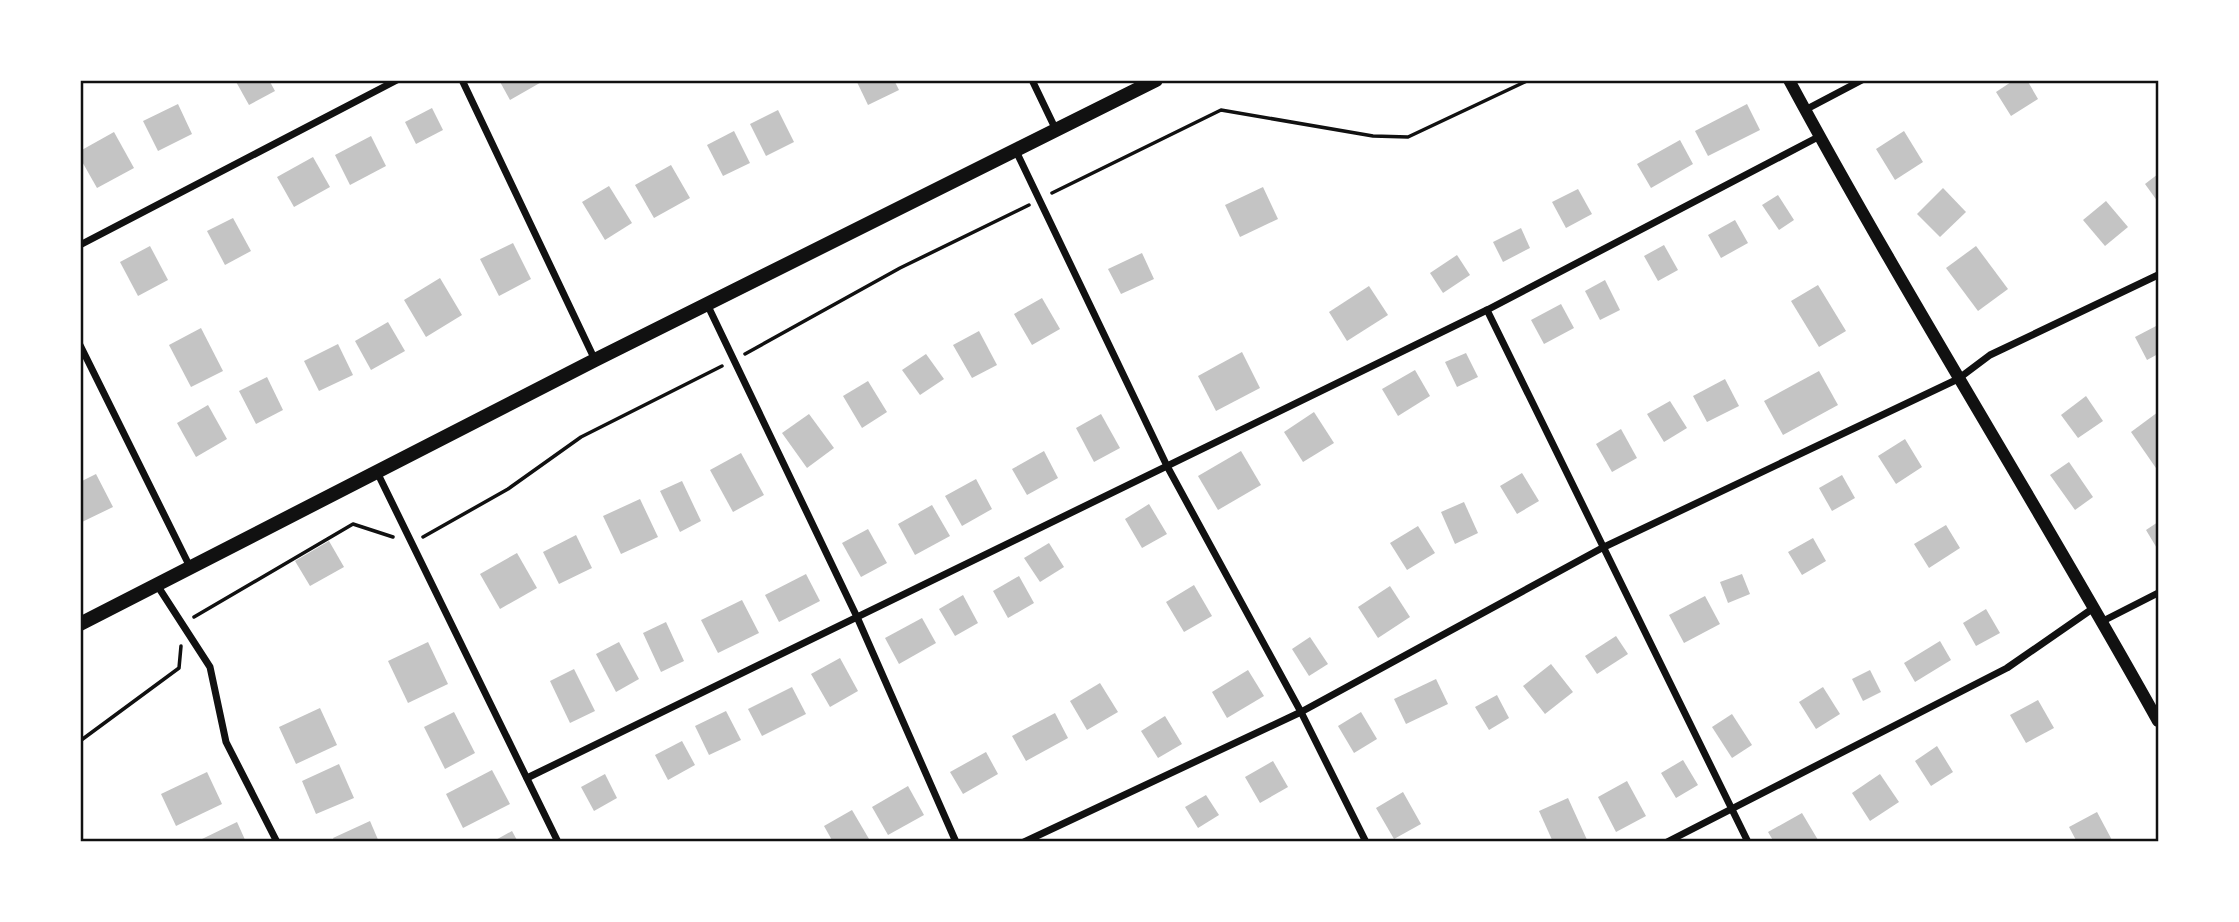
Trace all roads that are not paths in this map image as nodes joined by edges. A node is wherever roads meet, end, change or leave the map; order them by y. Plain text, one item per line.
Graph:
1 (397, 80) edge
2 (462, 80) edge
3 (1032, 80) edge
4 (1156, 80) edge
5 (1788, 80) edge
6 (1862, 80) edge
7 (1805, 110) junction
8 (1056, 130) junction
9 (1820, 136) junction
10 (1016, 151) junction
11 (80, 245) edge
12 (2158, 275) edge
13 (707, 304) junction
14 (1486, 310) junction
15 (80, 345) edge
16 (595, 360) junction
17 (1958, 379) junction
18 (1167, 466) junction
19 (377, 472) junction
20 (1602, 548) junction
21 (190, 567) junction
22 (157, 585) junction
23 (2158, 593) edge
24 (2095, 607) junction
25 (857, 617) junction
26 (2103, 621) junction
27 (80, 624) edge
28 (1301, 712) junction
29 (2158, 720) edge
30 (527, 778) junction
31 (1731, 808) junction
32 (277, 842) edge
33 (558, 842) edge
34 (956, 842) edge
35 (1024, 842) edge
36 (1366, 842) edge
37 (1667, 842) edge
38 (1748, 842) edge

1 - 11 street
2 - 16 street
3 - 8 street
4 - 8 main road
5 - 7 street
6 - 7 street
7 - 9 street
8 - 10 main road
9 - 14 street
9 - 17 street
10 - 13 main road
10 - 18 street
12 - 17 street
13 - 16 main road
13 - 25 street
14 - 18 street
14 - 20 street
15 - 21 street
16 - 19 main road
17 - 20 street
17 - 24 street
18 - 25 street
18 - 28 street
19 - 21 main road
19 - 30 street
20 - 28 street
20 - 31 street
21 - 22 main road
22 - 27 main road
22 - 32 street
23 - 26 street
24 - 26 street
24 - 31 street
25 - 30 street
25 - 34 street
26 - 29 street
28 - 35 street
28 - 36 street
30 - 33 street
31 - 37 street
31 - 38 street

